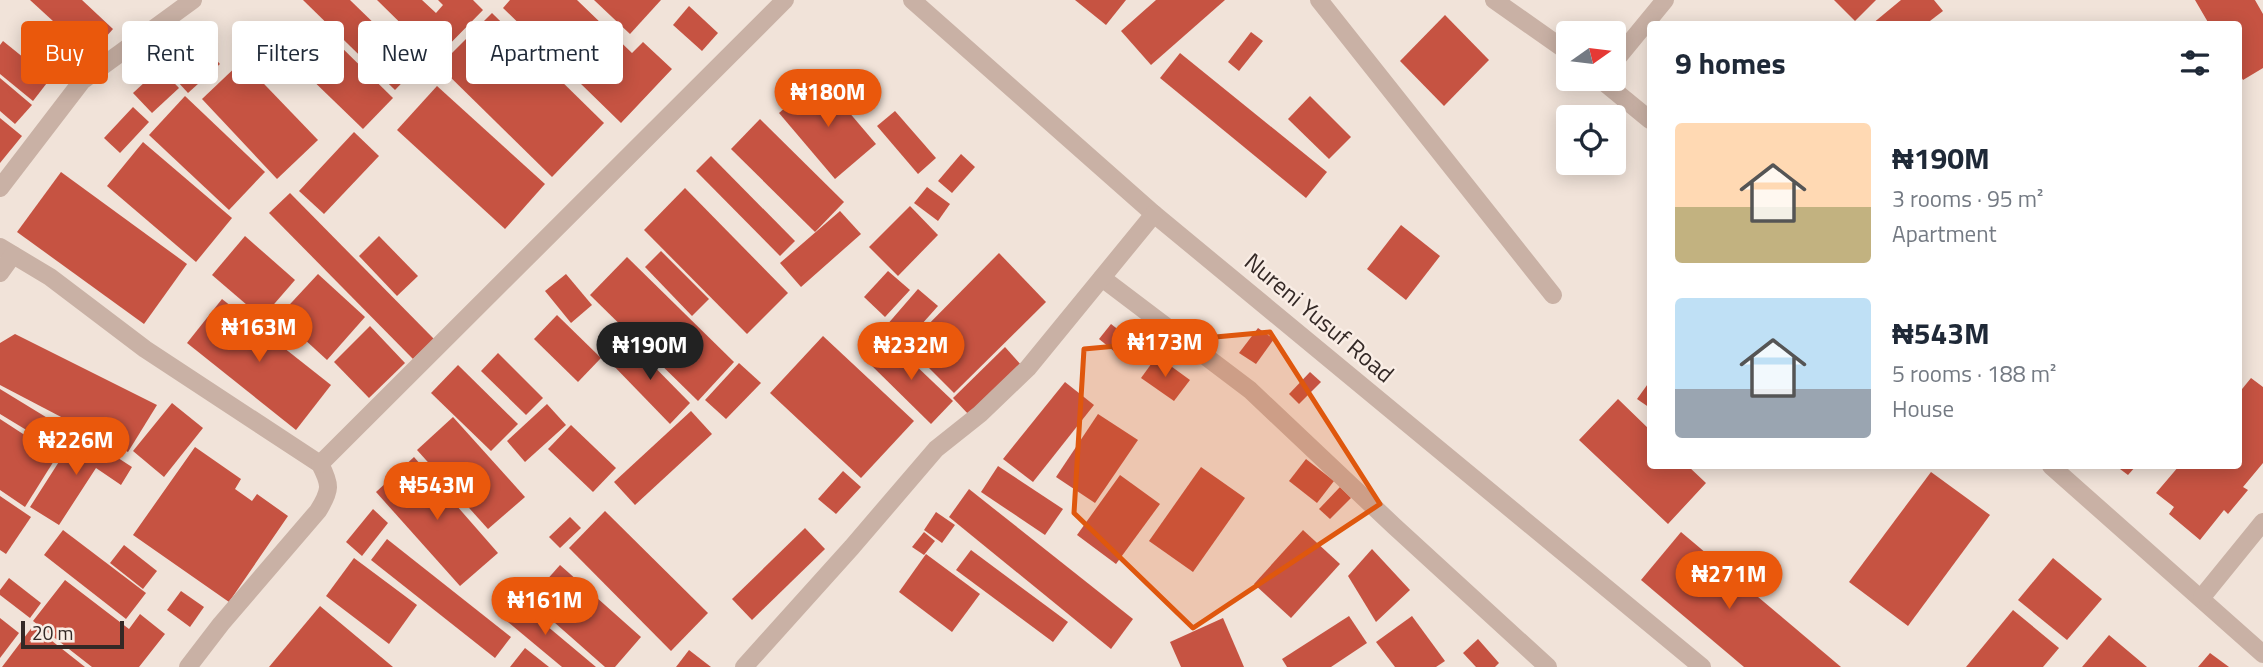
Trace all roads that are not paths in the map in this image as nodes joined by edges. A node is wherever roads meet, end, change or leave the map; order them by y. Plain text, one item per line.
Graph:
1 (193, 0) edge
2 (785, 0) edge
3 (912, 0) edge
4 (1319, 0) edge
5 (1494, 0) edge
6 (1665, 0) edge
7 (1648, 21) edge
8 (1647, 22) edge
9 (1556, 44) edge
10 (1626, 47) edge
11 (1615, 91) edge
12 (1647, 118) edge
13 (0, 188) edge
14 (1154, 214) junction
15 (7, 251) edge
16 (0, 273) edge
17 (1102, 278) junction
18 (1553, 295) dead end
19 (320, 464) junction
20 (2054, 469) edge
21 (2263, 522) edge
22 (2202, 597) junction
23 (2263, 654) edge
24 (188, 667) edge
25 (744, 667) edge
26 (1548, 667) edge
27 (1702, 667) edge

1 - 13 street
2 - 19 street
3 - 14 street, Nureni Yusuf Road
4 - 18 street
5 - 9 street
6 - 7 street
8 - 10 street
11 - 12 street
14 - 17 street
14 - 27 street, Nureni Yusuf Road
15 - 16 street
15 - 19 street
17 - 25 street
17 - 26 street
19 - 24 street
20 - 22 street
21 - 22 street
22 - 23 street

